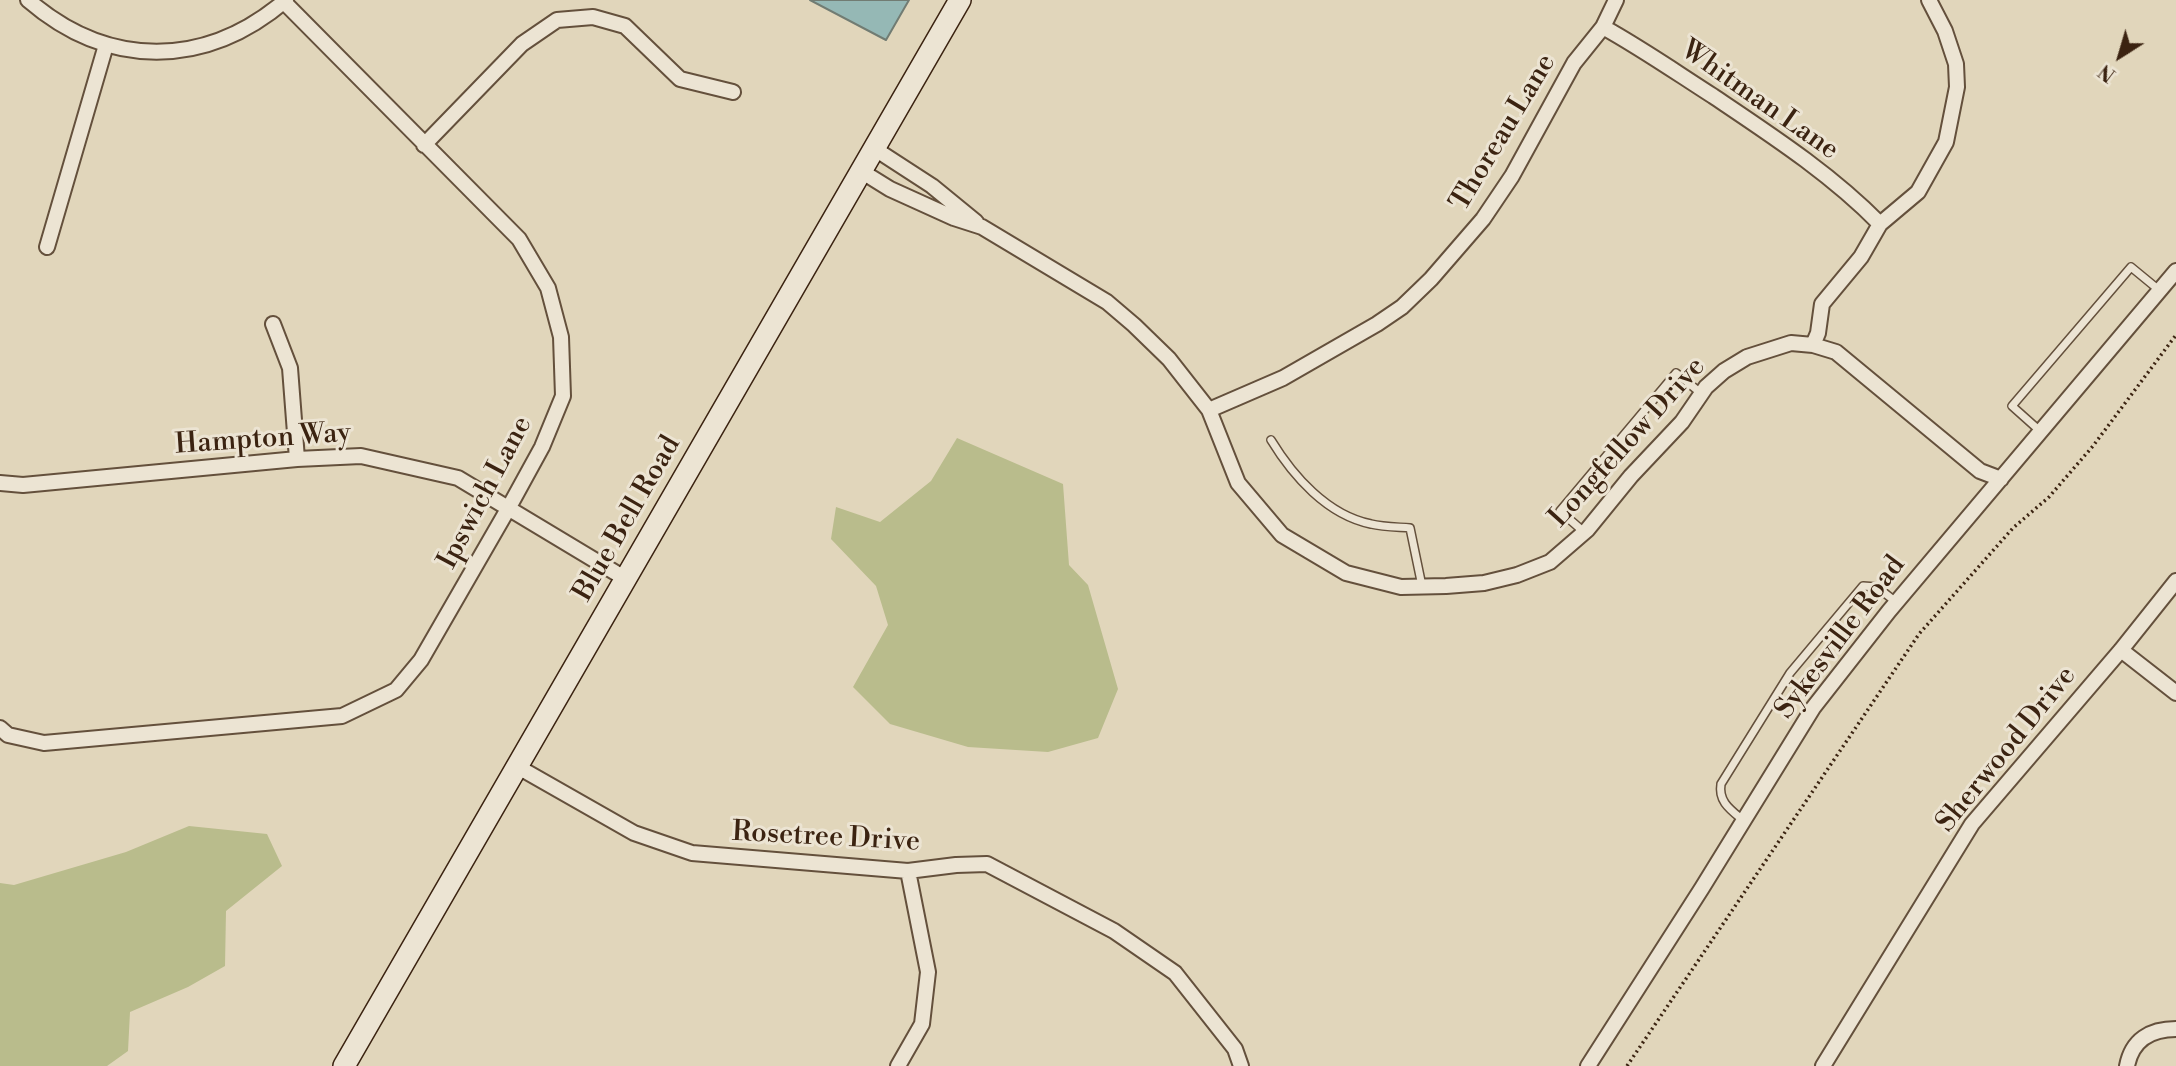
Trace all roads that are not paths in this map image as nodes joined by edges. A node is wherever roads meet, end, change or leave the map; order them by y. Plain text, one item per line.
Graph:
1 (28, 0) edge
2 (960, 0) edge
3 (1615, 0) edge
4 (1929, 0) edge
5 (285, 1) edge
6 (1603, 27) junction
7 (106, 46) junction
8 (733, 92) dead end
9 (424, 145) junction
10 (874, 149) junction
11 (861, 172) junction
12 (1880, 224) junction
13 (982, 228) junction
14 (47, 247) dead end
15 (2176, 271) edge
16 (2160, 291) junction
17 (273, 324) dead end
18 (1813, 345) junction
19 (1702, 394) junction
20 (1209, 410) junction
21 (2041, 432) junction
22 (1271, 440) dead end
23 (297, 459) junction
24 (2001, 479) junction
25 (0, 483) edge
26 (508, 509) junction
27 (1585, 532) junction
28 (625, 579) junction
29 (2176, 581) edge
30 (1423, 586) junction
31 (1896, 602) junction
32 (2121, 650) junction
33 (2176, 693) edge
34 (0, 729) edge
35 (518, 767) junction
36 (1744, 821) junction
37 (908, 871) junction
38 (2176, 1029) edge
39 (344, 1066) edge
40 (898, 1066) edge
41 (1241, 1066) edge
42 (1588, 1066) edge
43 (1823, 1066) edge
44 (2127, 1066) edge

1 - 7 street
2 - 10 street, Blue Bell Road
3 - 6 street, Thoreau Lane
4 - 12 street
5 - 7 street
5 - 9 street, Ipswich Lane
6 - 12 street, Whitman Lane
6 - 20 street, Thoreau Lane
7 - 14 street
8 - 9 street
9 - 26 street, Ipswich Lane
10 - 11 street, Blue Bell Road
10 - 13 street, Longfellow Drive
11 - 13 street, Longfellow Drive
11 - 28 street, Blue Bell Road
12 - 18 street
13 - 20 street, Longfellow Drive
15 - 16 street, Sykesville Road
16 - 21 street, Sykesville Road
16 - 21 lane
17 - 23 street
18 - 19 street, Longfellow Drive
18 - 24 street, Longfellow Drive
19 - 27 street, Longfellow Drive
19 - 27 lane
20 - 30 street, Longfellow Drive
21 - 24 street, Sykesville Road
22 - 30 lane
23 - 25 street, Hampton Way
23 - 26 street, Hampton Way
24 - 31 street, Sykesville Road
26 - 28 street, Hampton Way
26 - 34 street, Ipswich Lane
27 - 30 street, Longfellow Drive
28 - 35 street, Blue Bell Road
29 - 32 street, Sherwood Drive
31 - 36 street, Sykesville Road
31 - 36 lane
32 - 33 street
32 - 43 street, Sherwood Drive
35 - 37 street, Rosetree Drive
35 - 39 street, Blue Bell Road
36 - 42 street, Sykesville Road
37 - 40 street
37 - 41 street, Rosetree Drive
38 - 44 street

